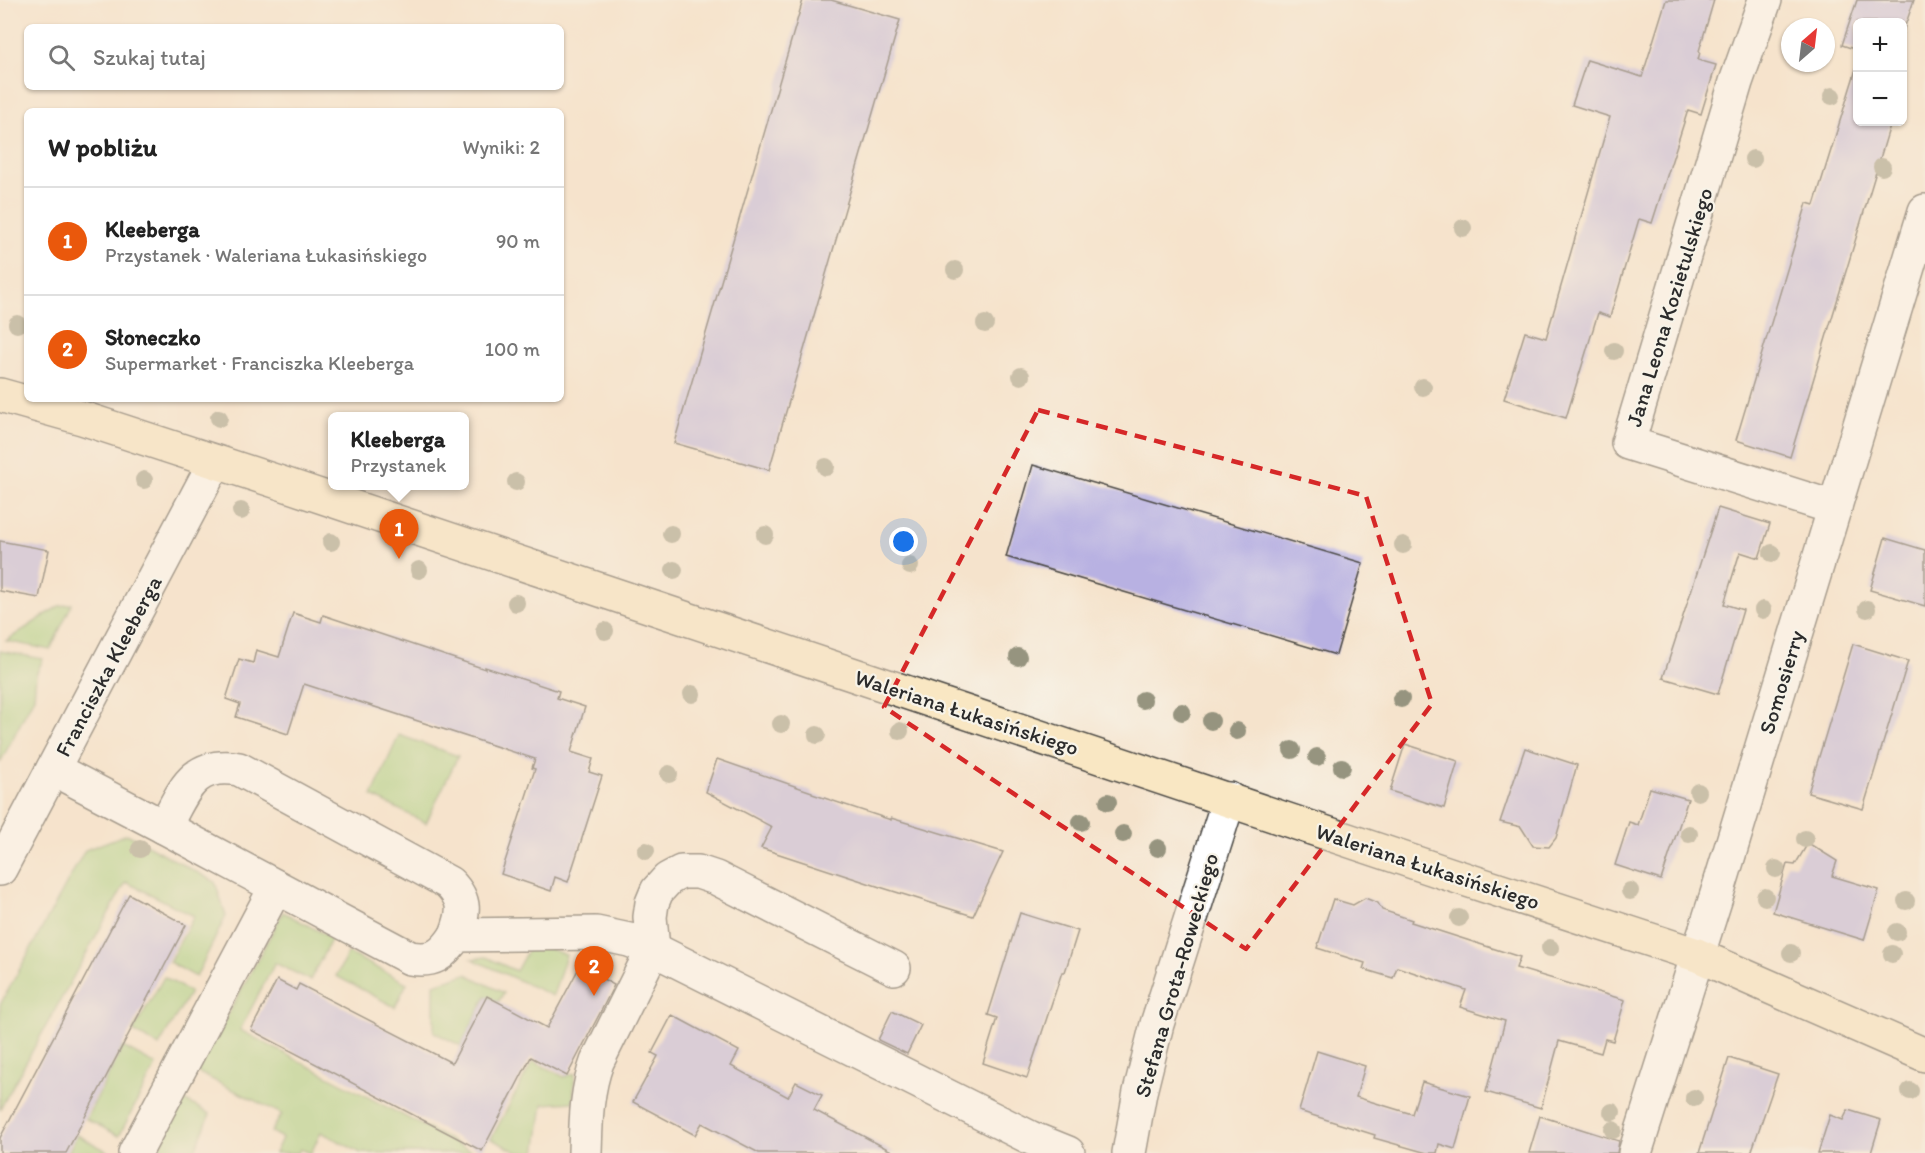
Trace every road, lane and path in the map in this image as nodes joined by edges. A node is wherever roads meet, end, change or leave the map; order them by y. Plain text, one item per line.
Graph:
1 (1765, 0) edge
2 (1925, 211) edge
3 (0, 395) edge
4 (24, 402) edge
5 (25, 402) edge
6 (214, 462) junction
7 (1835, 508) junction
8 (53, 769) junction
9 (1228, 799) junction
10 (164, 827) junction
11 (2, 861) edge
12 (276, 887) junction
13 (456, 935) junction
14 (653, 949) junction
15 (1697, 954) junction
16 (894, 968) dead end
17 (1925, 1055) edge
18 (135, 1153) edge
19 (585, 1153) edge
20 (1068, 1153) edge
21 (1129, 1153) edge
22 (1635, 1153) edge

1 - 7 street, Jana Leona Kozietulskiego
2 - 7 street, Somosierry
3 - 4 street, Waleriana Łukasińskiego
5 - 6 street, Waleriana Łukasińskiego
6 - 8 street, Franciszka Kleeberga
6 - 9 street, Waleriana Łukasińskiego
7 - 15 street, Somosierry
8 - 10 street
8 - 11 street, Franciszka Kleeberga
9 - 15 street, Waleriana Łukasińskiego
9 - 21 street, Stefana Grota-Roweckiego
10 - 12 street
10 - 13 street
12 - 13 street
12 - 18 street
13 - 14 street
14 - 16 street
14 - 19 street
14 - 20 street
15 - 17 street, Waleriana Łukasińskiego
15 - 22 street, Somosierry

